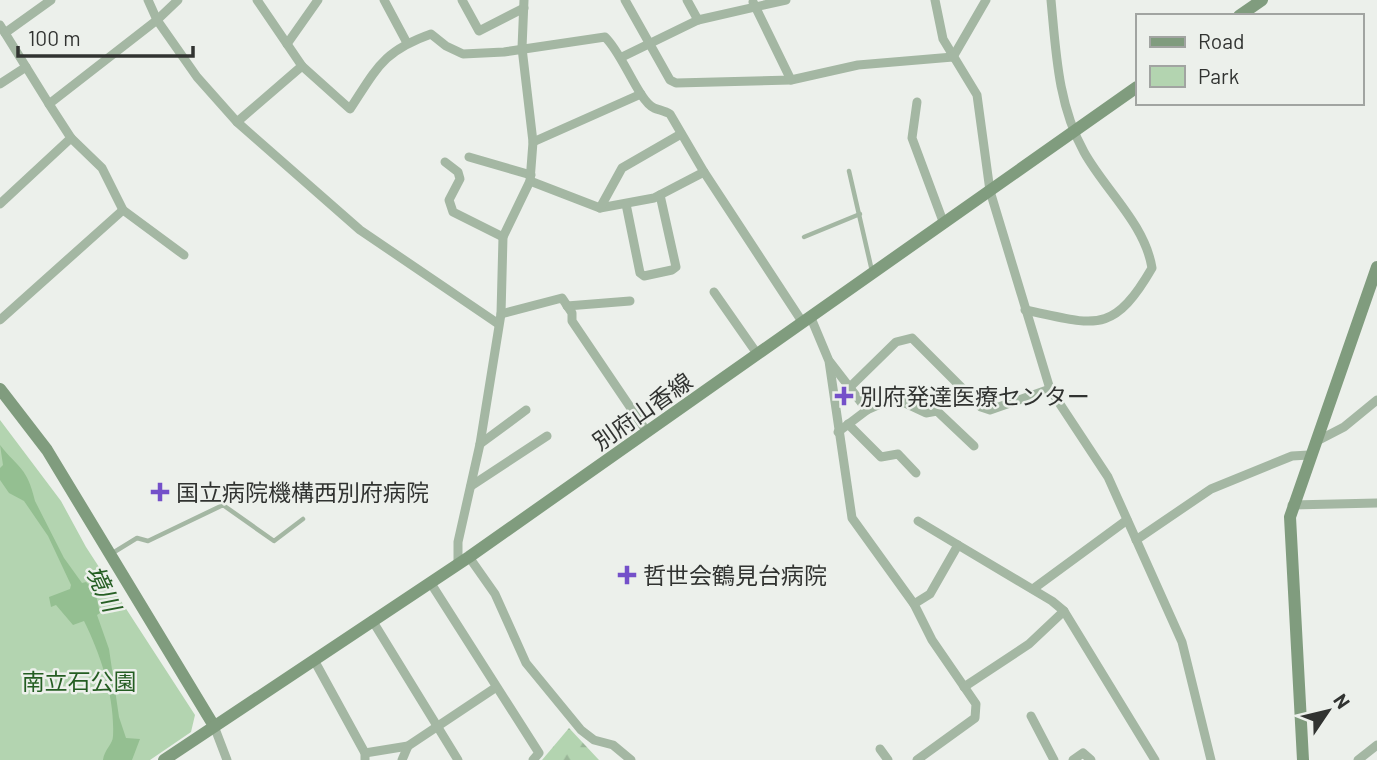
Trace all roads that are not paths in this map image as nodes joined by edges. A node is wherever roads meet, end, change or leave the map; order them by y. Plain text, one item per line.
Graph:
1 (51, 0) edge
2 (148, 0) edge
3 (178, 0) edge
4 (257, 0) edge
5 (318, 0) edge
6 (384, 0) edge
7 (462, 0) edge
8 (625, 0) edge
9 (687, 0) edge
10 (786, 0) edge
11 (935, 0) edge
12 (986, 0) edge
13 (1051, 0) edge
14 (1262, 0) edge
15 (753, 3) edge
16 (524, 4) edge
17 (1242, 14) edge
18 (158, 20) junction
19 (698, 20) junction
20 (3, 29) edge
21 (407, 43) junction
22 (287, 44) junction
23 (648, 44) junction
24 (522, 48) junction
25 (622, 57) junction
26 (953, 57) junction
27 (302, 66) junction
28 (26, 67) junction
29 (791, 80) junction
30 (0, 84) edge
31 (1136, 88) edge
32 (641, 94) junction
33 (916, 103) dead end
34 (49, 104) junction
35 (237, 122) junction
36 (1074, 133) junction
37 (681, 134) junction
38 (71, 138) junction
39 (533, 142) junction
40 (468, 158) dead end
41 (445, 162) dead end
42 (849, 171) dead end
43 (704, 172) junction
44 (530, 178) junction
45 (990, 191) junction
46 (660, 195) junction
47 (1, 200) edge
48 (626, 204) junction
49 (600, 208) junction
50 (123, 210) junction
51 (860, 214) junction
52 (944, 223) junction
53 (503, 237) junction
54 (804, 237) dead end
55 (184, 255) dead end
56 (1377, 267) edge
57 (872, 275) junction
58 (1374, 287) edge
59 (714, 292) dead end
60 (629, 301) dead end
61 (567, 306) junction
62 (1024, 310) junction
63 (499, 318) junction
64 (0, 320) edge
65 (807, 321) junction
66 (758, 355) junction
67 (829, 361) junction
68 (849, 387) junction
69 (0, 389) edge
70 (1050, 389) junction
71 (1377, 400) edge
72 (526, 410) dead end
73 (867, 410) junction
74 (848, 424) junction
75 (647, 432) junction
76 (838, 432) junction
77 (547, 436) dead end
78 (480, 444) junction
79 (974, 446) dead end
80 (1312, 449) junction
81 (916, 473) dead end
82 (471, 486) junction
83 (1377, 503) edge
84 (1292, 505) junction
85 (303, 519) dead end
86 (918, 520) dead end
87 (1127, 520) junction
88 (1136, 540) junction
89 (958, 545) junction
90 (111, 554) junction
91 (463, 560) junction
92 (430, 582) junction
93 (1033, 589) junction
94 (914, 604) junction
95 (1064, 611) junction
96 (372, 620) junction
97 (313, 660) junction
98 (964, 687) junction
99 (495, 688) junction
100 (1031, 716) dead end
101 (214, 726) junction
102 (438, 728) junction
103 (1377, 745) edge
104 (408, 746) junction
105 (880, 749) dead end
106 (365, 757) edge
107 (171, 758) edge
108 (227, 760) edge
109 (402, 760) edge
110 (458, 760) edge
111 (533, 760) edge
112 (631, 760) edge
113 (888, 760) edge
114 (917, 760) edge
115 (1054, 760) edge
116 (1073, 760) edge
117 (1091, 760) edge
118 (1155, 760) edge
119 (1211, 760) edge
120 (1303, 760) edge
121 (1358, 760) edge

1 - 20 street
2 - 18 street
3 - 18 street
4 - 22 street
5 - 22 street
6 - 21 street
7 - 16 street
8 - 23 street
9 - 19 street
10 - 15 street
11 - 26 street
12 - 26 street
13 - 36 street
14 - 17 main road
15 - 19 street
15 - 29 street
16 - 24 street
18 - 34 street
18 - 35 street
19 - 23 street
20 - 28 street
21 - 24 street
21 - 27 street
22 - 27 street
23 - 25 street
23 - 29 street
24 - 25 street
24 - 39 street
25 - 32 street
26 - 29 street
26 - 45 street
27 - 35 street
28 - 30 street
28 - 34 street
31 - 36 main road, 別府山香線
32 - 37 street
32 - 39 street
33 - 52 street
34 - 38 street
35 - 63 street
36 - 45 main road, 別府山香線
36 - 62 street
37 - 43 street
37 - 49 street
38 - 47 street
38 - 50 street
39 - 44 street
40 - 44 street
41 - 53 street
42 - 51 lane
43 - 46 street
43 - 65 street
44 - 49 street
44 - 53 street
45 - 52 main road, 別府山香線
45 - 62 street
46 - 48 street
46 - 48 street
48 - 49 street
50 - 55 street
50 - 64 street
51 - 54 lane
51 - 57 lane
52 - 57 main road, 別府山香線
53 - 63 street
56 - 58 main road
57 - 65 main road, 別府山香線
58 - 80 main road
59 - 66 street
60 - 61 street
61 - 63 street
61 - 75 street
62 - 70 street
63 - 78 street
65 - 66 main road, 別府山香線
65 - 67 street
66 - 75 main road, 別府山香線
67 - 68 street
67 - 76 street
68 - 70 street
68 - 73 street
69 - 90 main road
70 - 87 street
71 - 80 street
72 - 78 street
73 - 74 street
73 - 79 street
74 - 76 street
74 - 81 street
75 - 91 main road, 別府山香線
76 - 94 street
77 - 82 street
78 - 82 street
80 - 84 main road
80 - 88 street
82 - 91 street
83 - 84 street
84 - 120 main road
85 - 90 lane
86 - 89 street
87 - 88 street
87 - 93 street
88 - 119 street
89 - 93 street
89 - 94 street
90 - 101 main road
91 - 92 main road, 別府山香線
91 - 112 street
92 - 96 main road, 別府山香線
92 - 99 street
93 - 95 street
94 - 98 street
95 - 98 street
95 - 118 street
96 - 97 main road, 別府山香線
96 - 102 street
97 - 101 main road, 別府山香線
97 - 106 street
98 - 114 street
99 - 102 street
99 - 111 street
100 - 115 street
101 - 107 main road, 別府山香線
101 - 108 street
102 - 104 street
102 - 110 street
103 - 121 street
104 - 106 street
104 - 109 street
105 - 113 street
116 - 117 street

